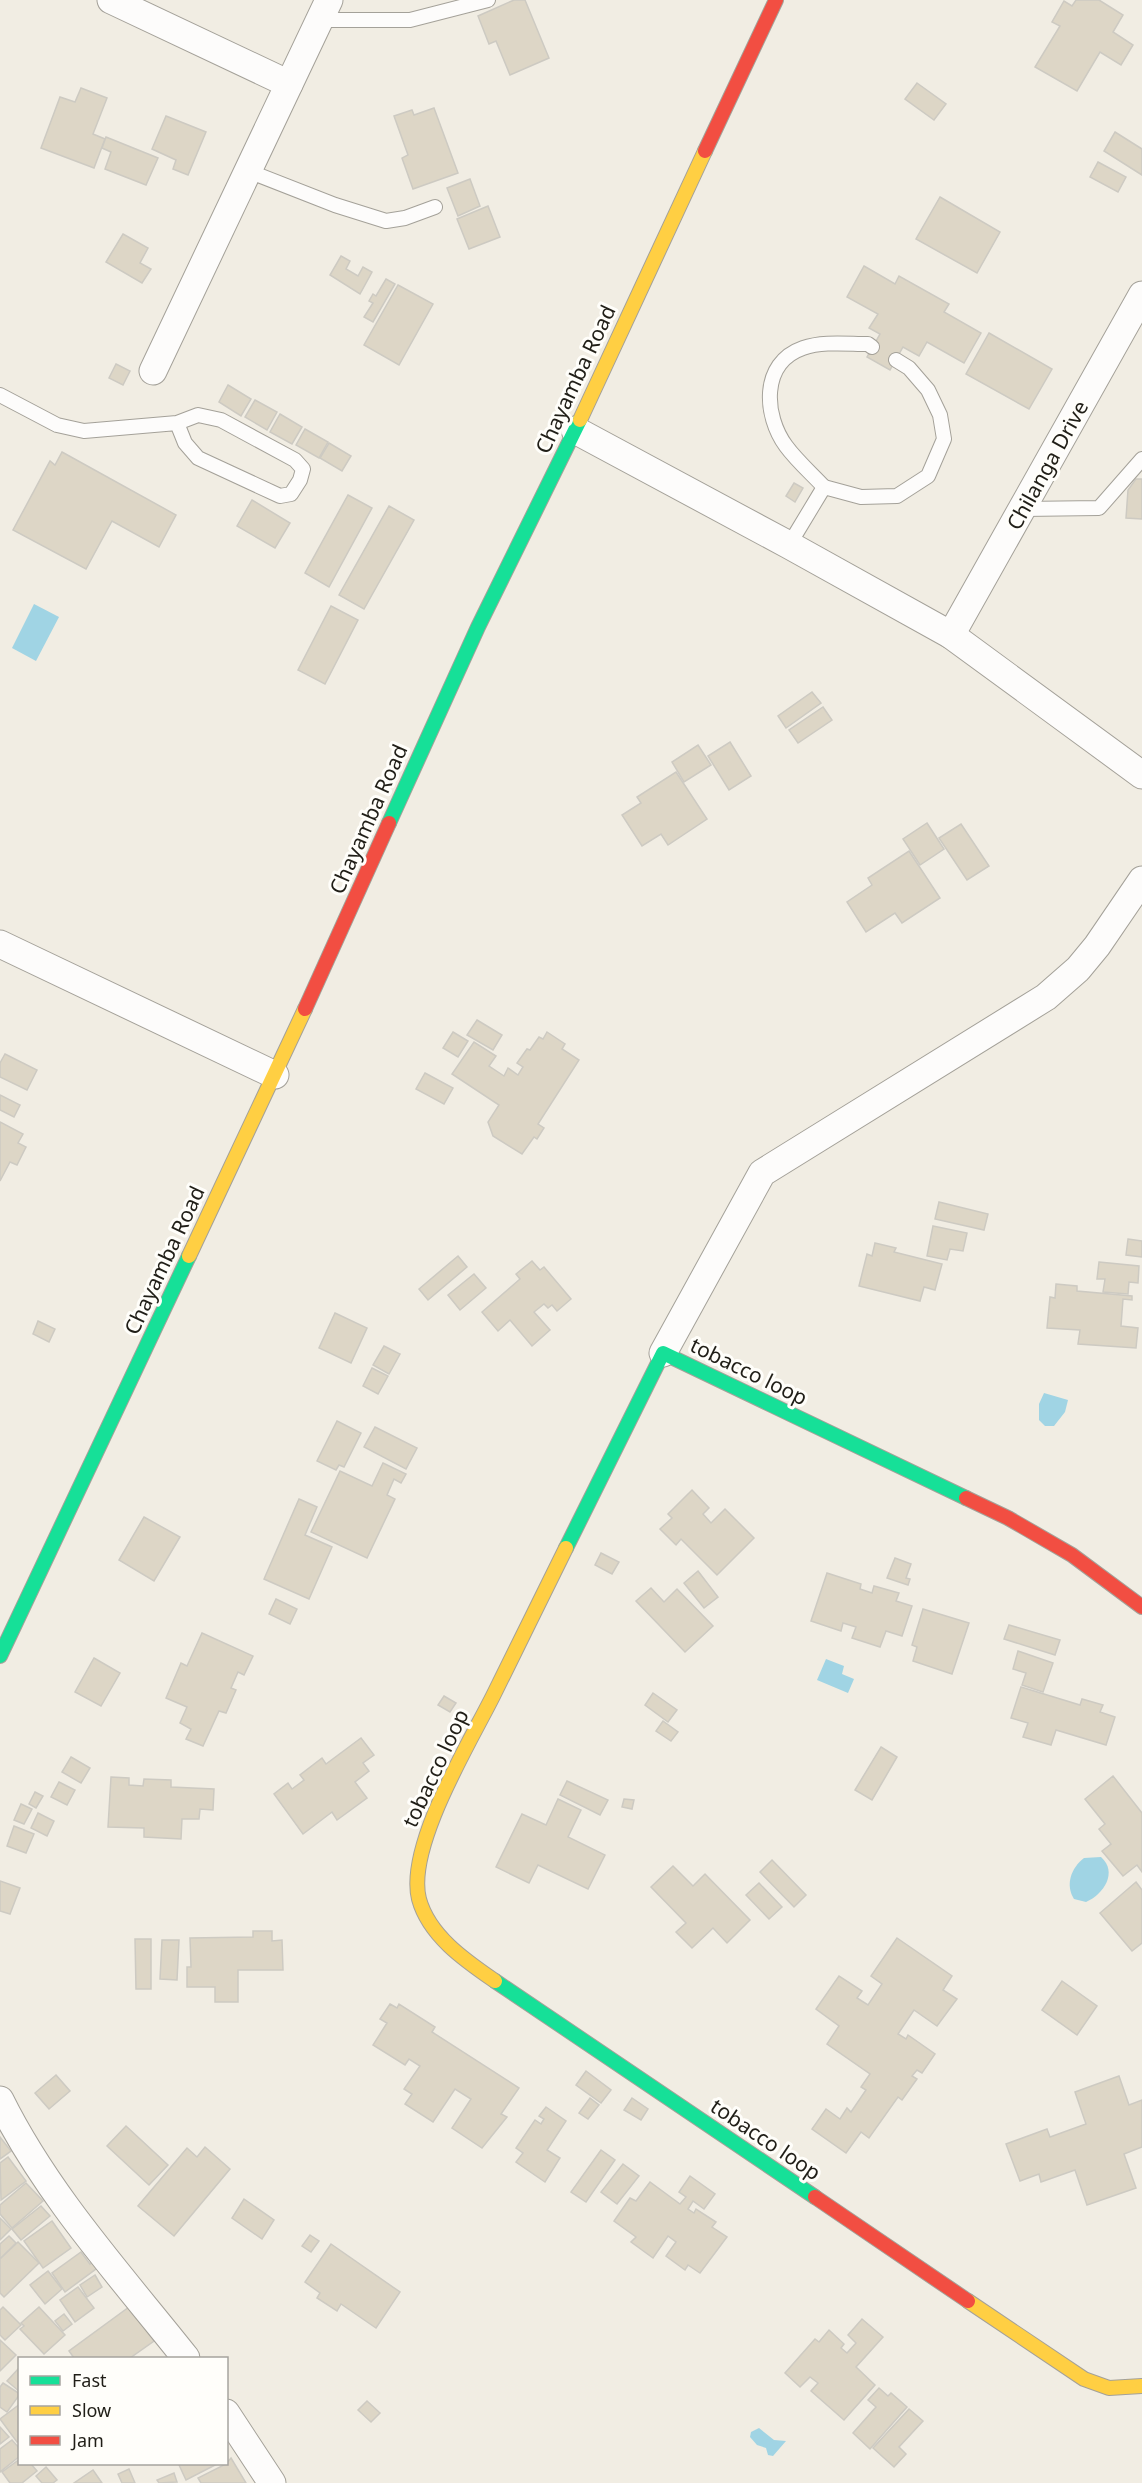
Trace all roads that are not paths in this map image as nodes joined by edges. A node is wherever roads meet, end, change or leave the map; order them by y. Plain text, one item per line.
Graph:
1 (111, 0) edge
2 (488, 0) edge
3 (776, 0) edge
4 (325, 10) edge
5 (288, 84) junction
6 (248, 171) junction
7 (435, 207) dead end
8 (1142, 295) edge
9 (872, 347) dead end
10 (896, 360) dead end
11 (153, 371) dead end
12 (0, 395) edge
13 (177, 423) junction
14 (575, 430) junction
15 (1142, 459) edge
16 (824, 487) junction
17 (1023, 509) junction
18 (789, 545) junction
19 (951, 635) junction
20 (1142, 775) edge
21 (1142, 880) edge
22 (0, 944) edge
23 (275, 1075) junction
24 (663, 1353) junction
25 (1142, 1607) edge
26 (0, 1656) edge
27 (0, 2100) edge
28 (185, 2357) edge
29 (1142, 2386) edge
30 (228, 2416) edge
31 (272, 2483) edge

1 - 5 street
2 - 4 lane
3 - 14 street, Chayamba Road
4 - 5 street
5 - 6 street
6 - 7 lane
6 - 11 street
8 - 17 street, Chilanga Drive
9 - 16 lane
10 - 16 lane
12 - 13 lane
13 - 13 lane
14 - 18 street
14 - 23 street, Chayamba Road
15 - 17 lane
16 - 18 lane
17 - 19 street, Chilanga Drive
18 - 19 street
19 - 20 street
21 - 24 street
22 - 23 street
23 - 26 street, Chayamba Road
24 - 25 street, tobacco loop
24 - 29 street, tobacco loop
27 - 28 street
30 - 31 street

